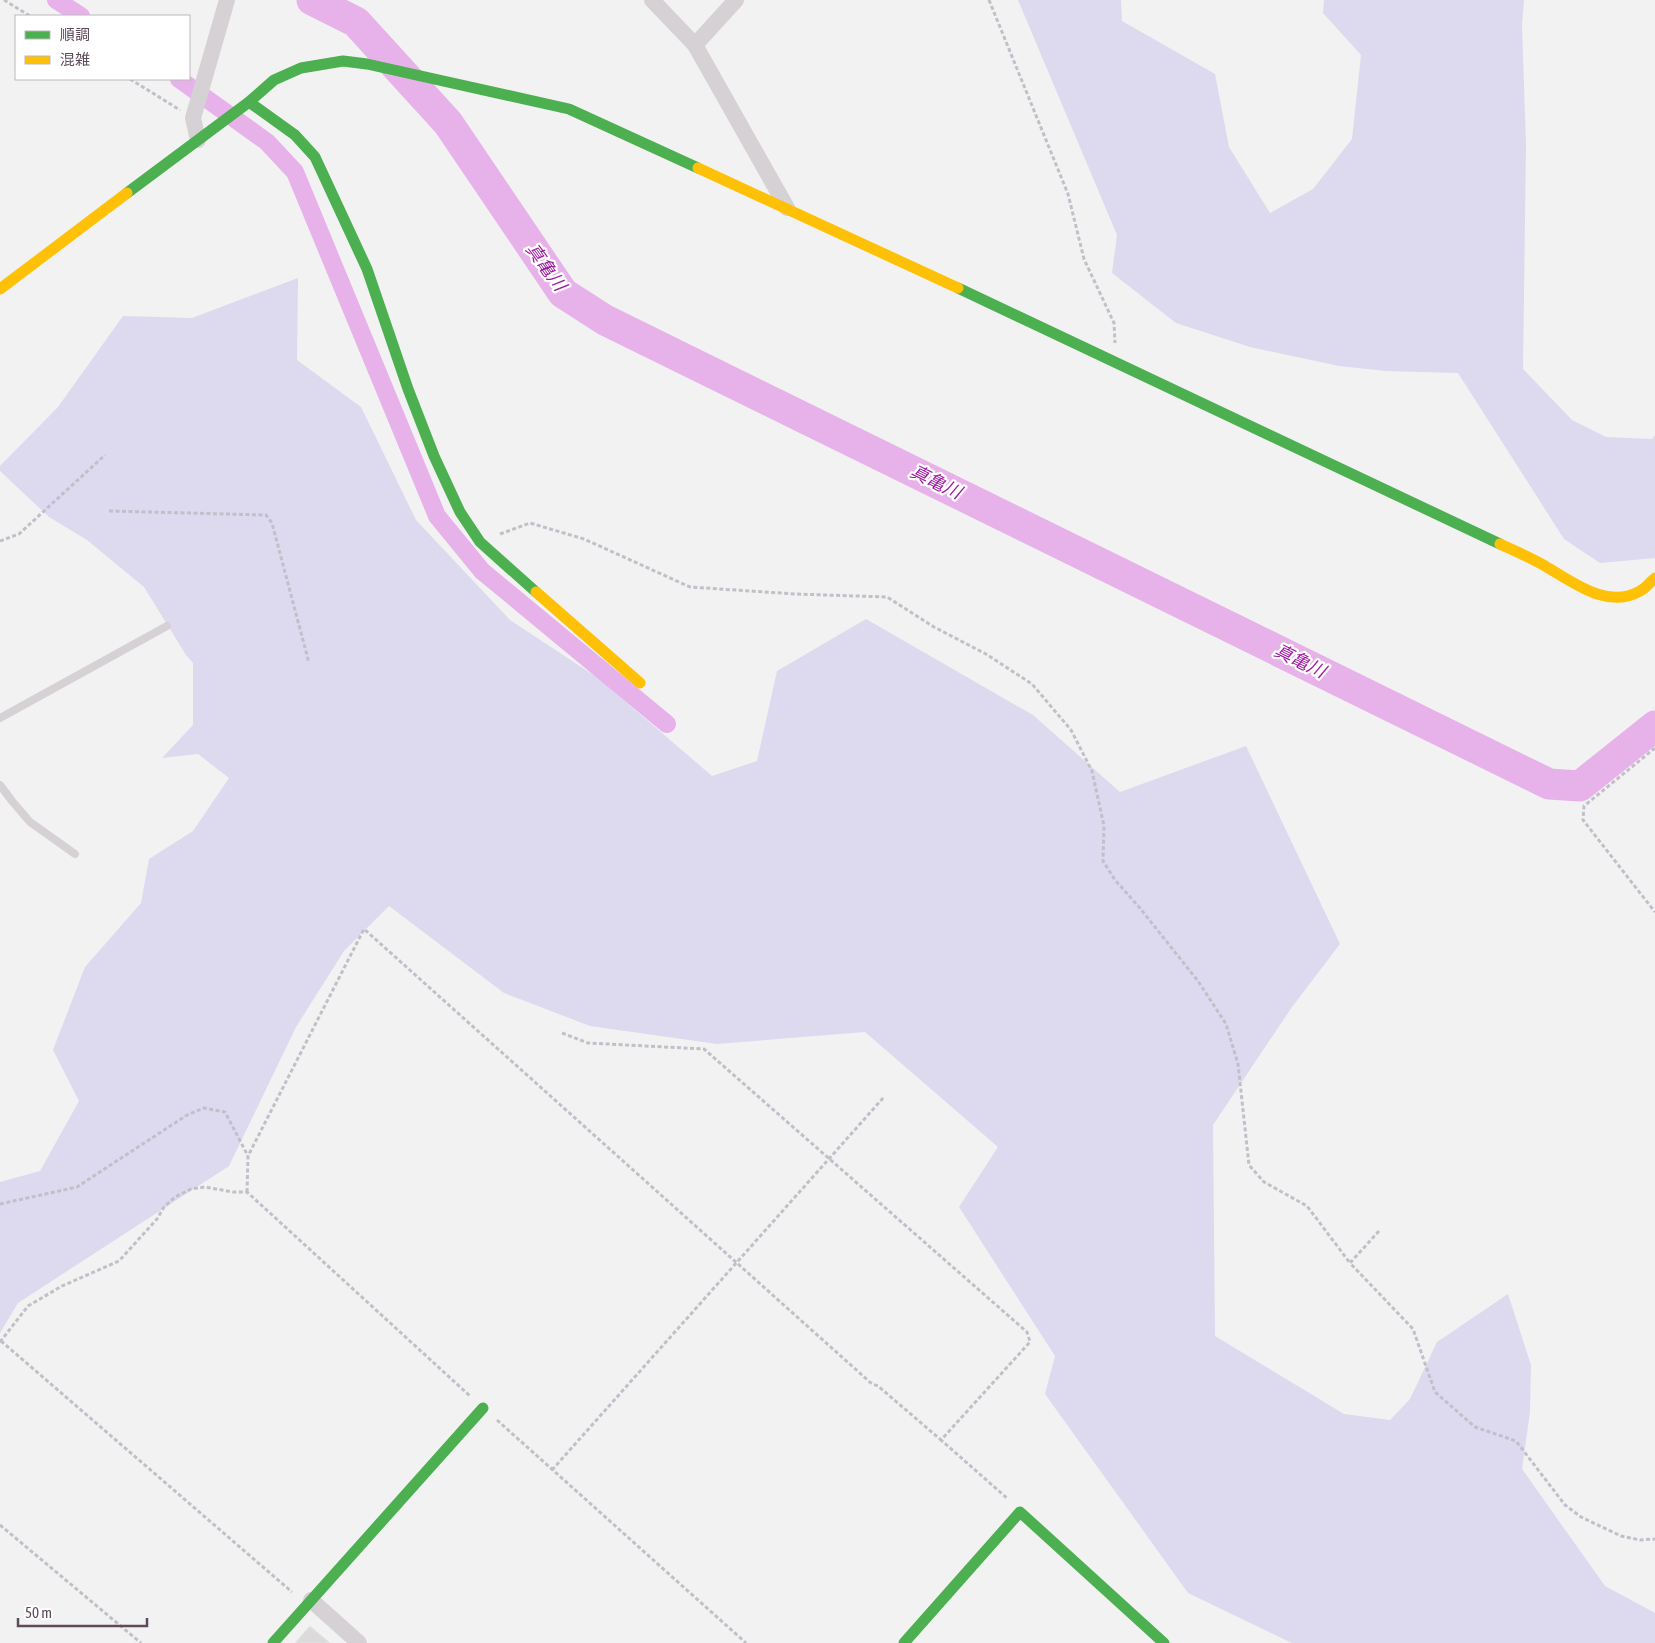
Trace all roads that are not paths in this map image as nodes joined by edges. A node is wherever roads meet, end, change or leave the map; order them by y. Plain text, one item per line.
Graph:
1 (227, 0) edge
2 (652, 0) edge
3 (736, 0) edge
4 (695, 45) junction
5 (249, 102) junction
6 (198, 140) junction
7 (787, 208) junction
8 (0, 289) edge
9 (1655, 578) edge
10 (167, 626) dead end
11 (640, 683) dead end
12 (0, 718) edge
13 (0, 785) edge
14 (76, 854) dead end
15 (484, 1408) dead end
16 (309, 1602) junction
17 (273, 1643) edge
18 (359, 1643) edge
19 (904, 1643) edge
20 (1164, 1643) edge

1 - 6 street
2 - 4 street
3 - 4 street
4 - 7 street
5 - 6 street
5 - 7 street
5 - 11 street
6 - 8 street
7 - 9 street
10 - 12 lane
13 - 14 lane
15 - 16 street
16 - 17 street
16 - 18 street
19 - 20 street

